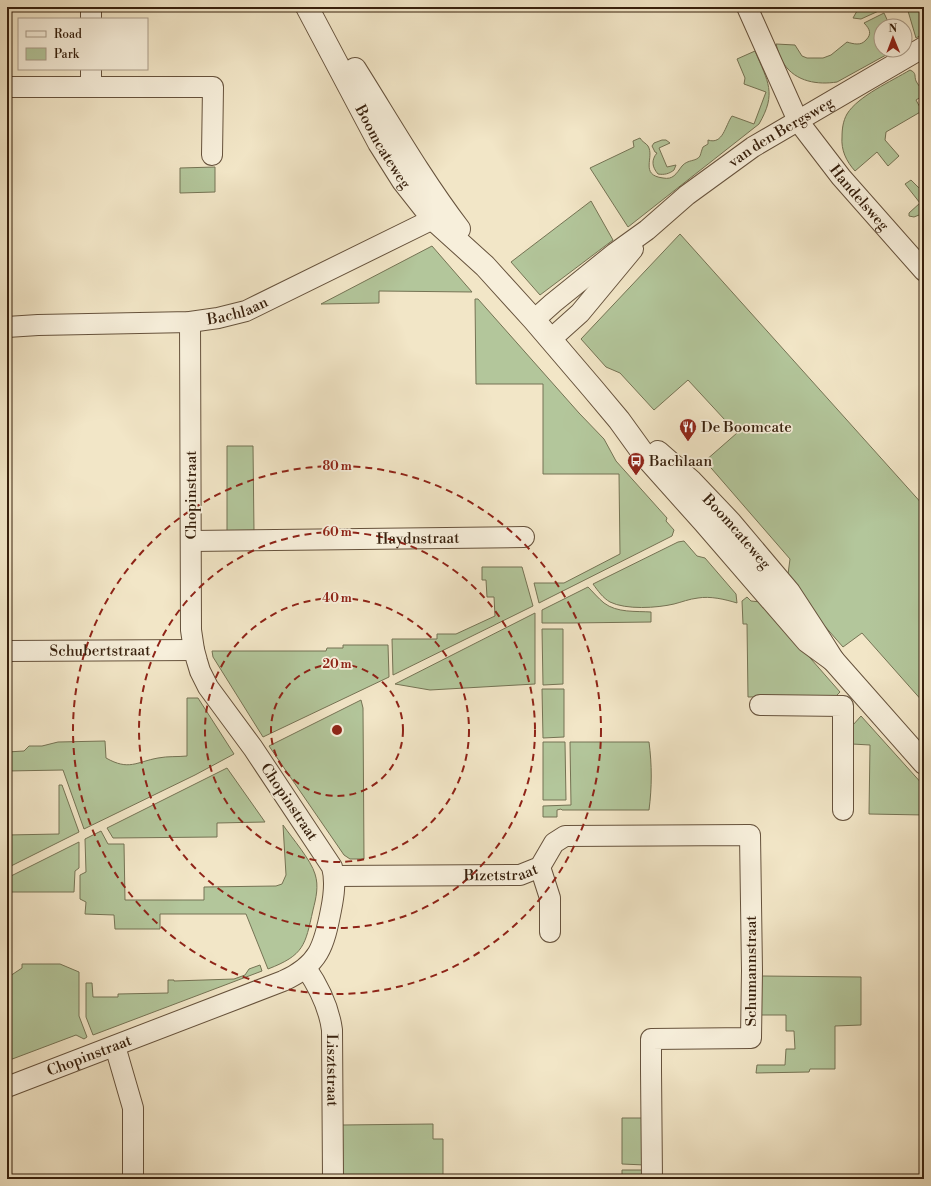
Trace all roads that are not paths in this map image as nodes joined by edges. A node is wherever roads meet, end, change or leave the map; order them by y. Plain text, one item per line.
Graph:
1 (91, 7) edge
2 (307, 7) edge
3 (318, 7) edge
4 (747, 7) edge
5 (91, 18) edge
6 (924, 47) edge
7 (91, 78) edge
8 (7, 87) edge
9 (798, 120) junction
10 (212, 155) dead end
11 (439, 215) junction
12 (647, 230) junction
13 (924, 271) edge
14 (534, 320) junction
15 (190, 322) junction
16 (7, 327) edge
17 (551, 339) junction
18 (524, 537) dead end
19 (192, 541) junction
20 (194, 650) junction
21 (7, 651) edge
22 (860, 692) junction
23 (760, 706) dead end
24 (844, 706) junction
25 (924, 763) edge
26 (844, 810) dead end
27 (722, 835) joint
28 (540, 867) junction
29 (334, 876) junction
30 (550, 932) dead end
31 (306, 968) junction
32 (114, 1046) junction
33 (7, 1087) edge
34 (133, 1179) edge
35 (333, 1179) edge
36 (652, 1179) edge

1 - 5 street
2 - 11 street, Boomcateweg
3 - 11 street, Boomcateweg
4 - 9 street, Handelsweg
6 - 9 street, van den Bergsweg
7 - 8 street
7 - 10 street
9 - 12 street, van den Bergsweg
9 - 13 street, Handelsweg
11 - 14 street, Boomcateweg
11 - 15 street, Bachlaan
12 - 14 street, van den Bergsweg
12 - 17 street, van den Bergsweg
14 - 17 street, Boomcateweg
15 - 16 street, Bachlaan
15 - 19 street, Chopinstraat
17 - 22 street, Boomcateweg
18 - 19 street, Haydnstraat
19 - 20 street, Chopinstraat
20 - 21 street, Schubertstraat
20 - 29 street, Chopinstraat
22 - 24 street
22 - 25 street, Boomcateweg
23 - 24 street
24 - 26 street
27 - 28 street, Bizetstraat
27 - 36 street, Schumannstraat
28 - 29 street, Bizetstraat
28 - 30 street
29 - 31 street, Chopinstraat
31 - 32 street, Chopinstraat
31 - 35 street, Lisztstraat
32 - 33 street, Chopinstraat
32 - 34 street

